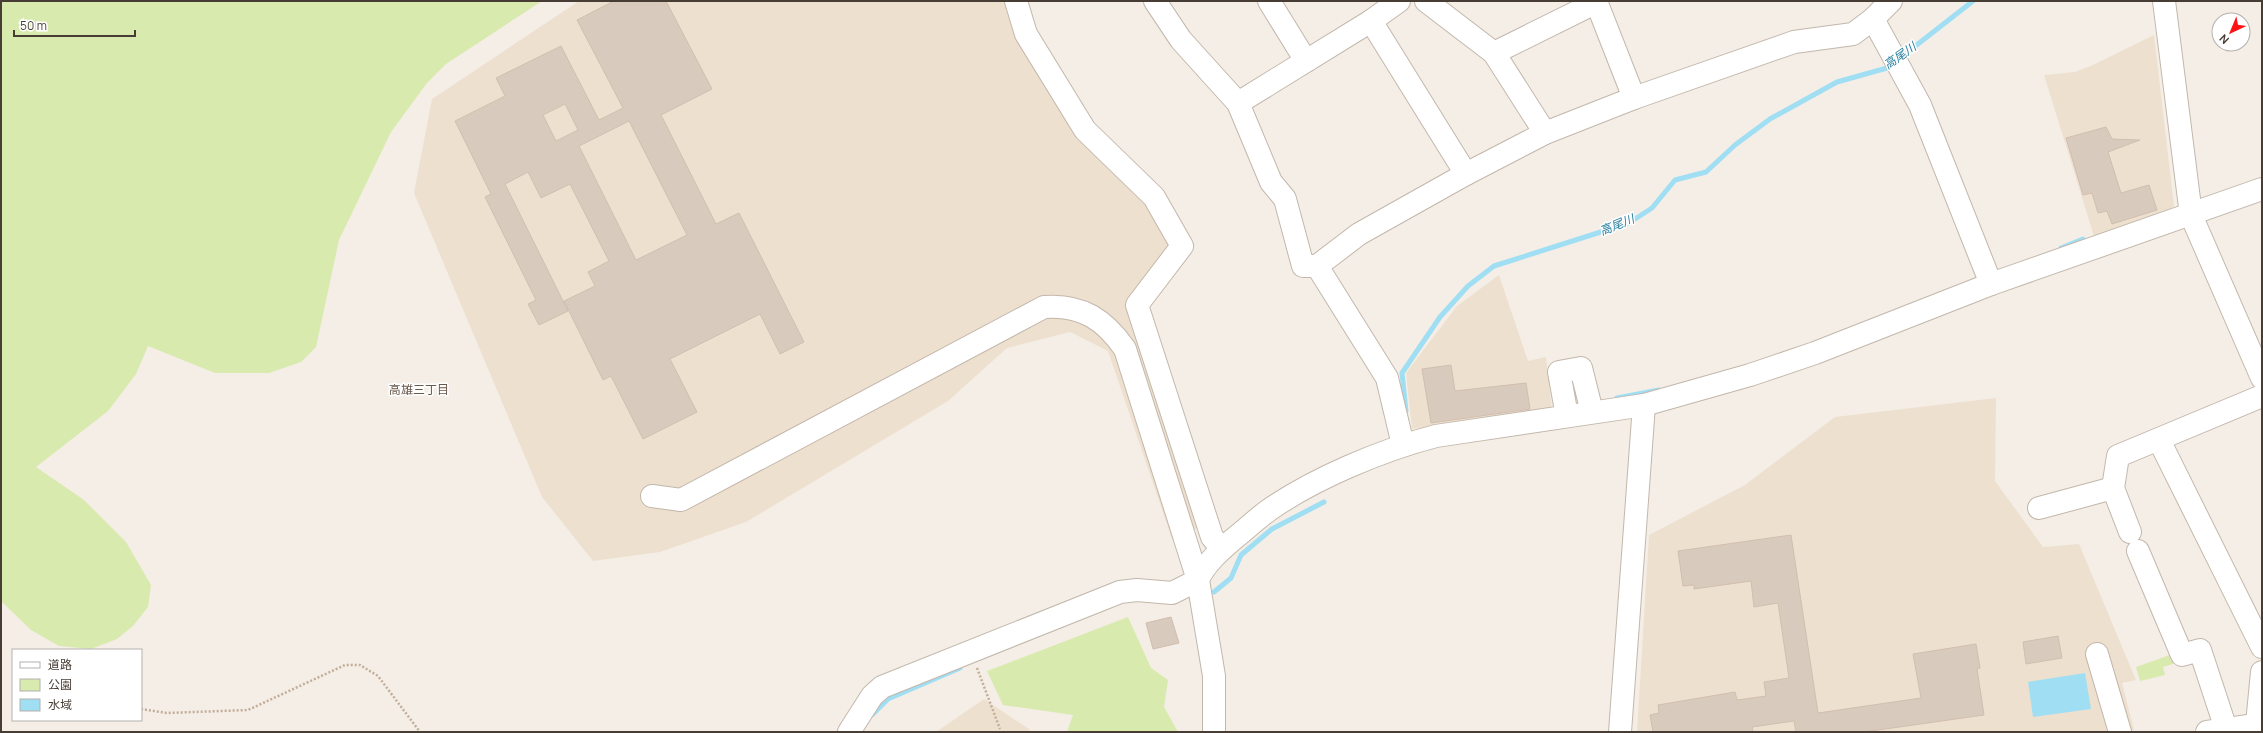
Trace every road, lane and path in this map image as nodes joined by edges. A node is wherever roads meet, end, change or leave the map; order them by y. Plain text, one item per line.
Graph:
1 (1016, 1) edge
2 (1155, 1) edge
3 (1269, 1) edge
4 (1399, 1) edge
5 (1426, 1) edge
6 (1597, 1) edge
7 (1892, 1) edge
8 (2164, 1) edge
9 (1873, 19) junction
10 (1371, 21) junction
11 (1494, 53) junction
12 (1306, 60) junction
13 (1634, 98) junction
14 (1238, 103) junction
15 (1545, 133) junction
16 (1466, 174) junction
17 (2262, 189) edge
18 (2191, 215) junction
19 (1317, 266) junction
20 (1991, 284) junction
21 (2262, 378) edge
22 (2262, 396) edge
23 (1644, 405) junction
24 (1592, 412) junction
25 (1567, 416) junction
26 (2159, 440) junction
27 (1402, 445) junction
28 (2113, 488) junction
29 (652, 496) dead end
30 (2038, 508) dead end
31 (1222, 549) junction
32 (1198, 580) junction
33 (2262, 646) edge
34 (971, 651) junction
35 (2097, 654) dead end
36 (2262, 672) edge
37 (142, 709) edge
38 (2260, 724) edge
39 (1000, 729) dead end
40 (2216, 731) edge
41 (420, 732) edge
42 (849, 732) edge
43 (1214, 732) edge
44 (1620, 732) edge
45 (2120, 732) edge

1 - 31 street
2 - 14 street
3 - 12 street
4 - 10 street
5 - 11 street
6 - 11 street
6 - 13 street
7 - 9 street
8 - 18 street
9 - 13 street
9 - 20 street
10 - 12 street
10 - 16 street
11 - 15 street
12 - 14 street
13 - 15 street
14 - 19 street
15 - 16 street
16 - 19 street
17 - 18 street
18 - 20 street
18 - 21 street
19 - 27 street
20 - 23 street
22 - 26 street
23 - 24 street
23 - 44 street
24 - 25 street
24 - 25 street
25 - 27 street
26 - 28 street
26 - 33 street
27 - 31 street
28 - 30 street
28 - 40 street
29 - 32 street
31 - 32 street
32 - 34 street
32 - 43 street
34 - 39 path
34 - 42 street
35 - 45 street
36 - 38 street
37 - 41 path
38 - 40 street

